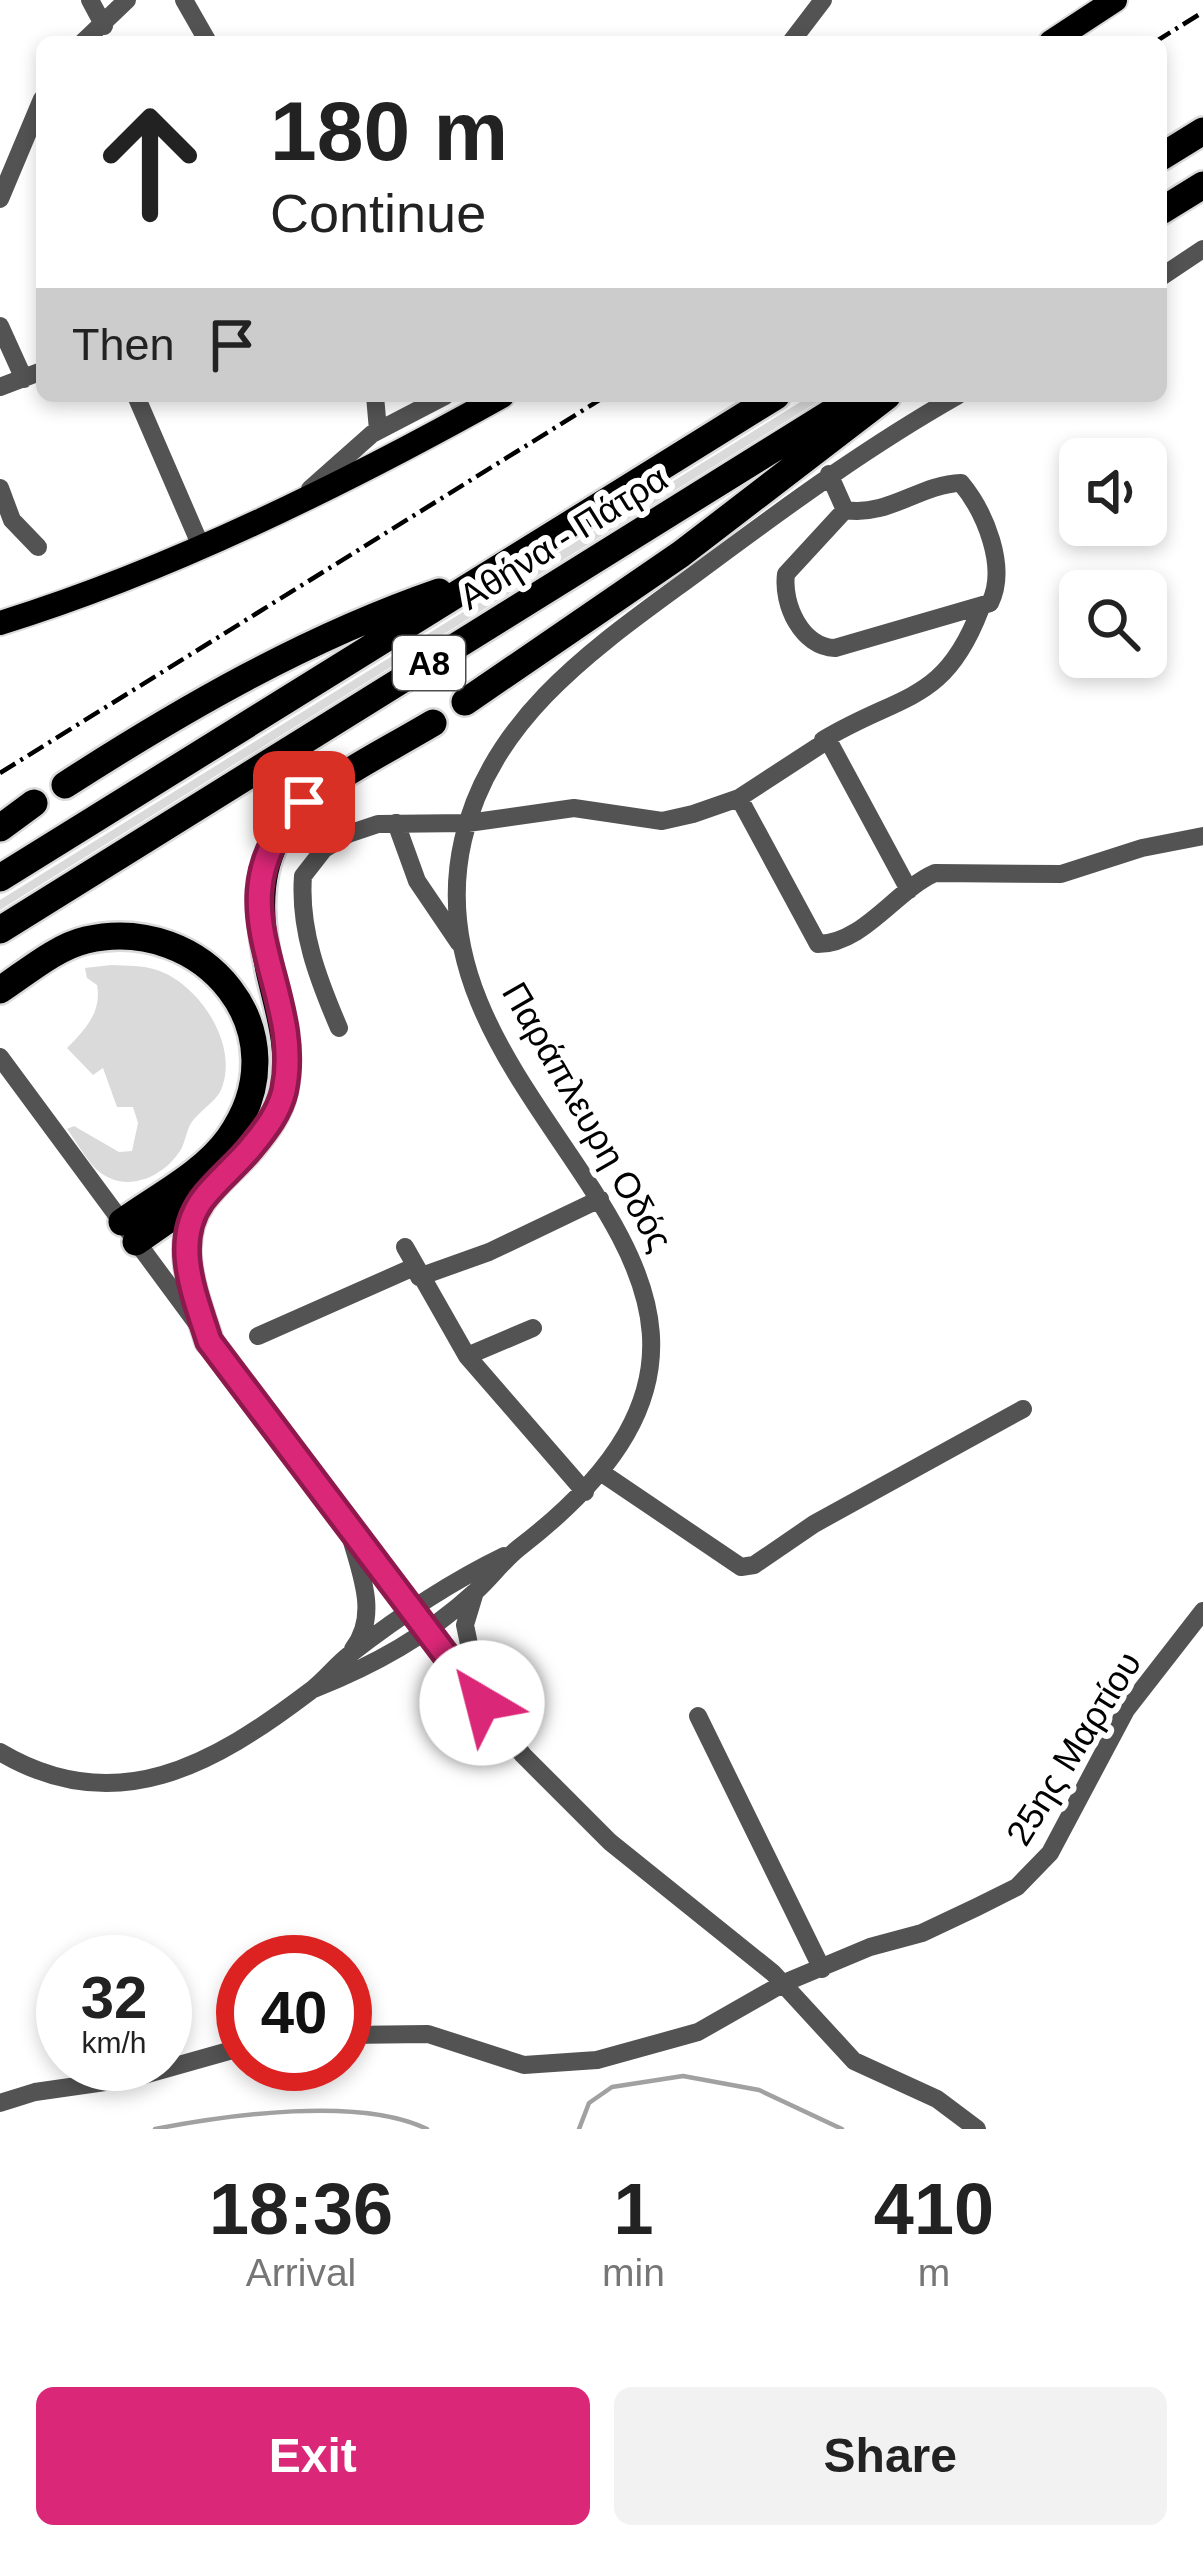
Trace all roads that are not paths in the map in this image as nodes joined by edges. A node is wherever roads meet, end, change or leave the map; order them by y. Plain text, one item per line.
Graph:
1 (91, 0) edge
2 (127, 0) edge
3 (184, 0) edge
4 (823, 0) edge
5 (1115, 0) edge
6 (104, 26) junction
7 (91, 36) edge
8 (205, 36) edge
9 (796, 36) edge
10 (1060, 36) edge
11 (36, 112) edge
12 (1203, 130) edge
13 (21, 145) junction
14 (0, 151) edge
15 (1167, 153) edge
16 (2, 184) edge
17 (1203, 185) edge
18 (1167, 207) edge
19 (1203, 249) edge
20 (1167, 273) edge
21 (0, 326) edge
22 (33, 375) edge
23 (0, 387) edge
24 (139, 402) edge
25 (376, 402) edge
26 (433, 402) edge
27 (490, 402) edge
28 (766, 402) edge
29 (848, 402) edge
30 (879, 402) edge
31 (947, 402) edge
32 (378, 430) junction
33 (830, 474) junction
34 (0, 488) edge
35 (297, 500) junction
36 (845, 510) junction
37 (200, 544) junction
38 (38, 548) dead end
39 (488, 575) junction
40 (980, 610) junction
41 (0, 623) edge
42 (465, 702) dead end
43 (433, 723) dead end
44 (823, 740) junction
45 (65, 785) dead end
46 (739, 798) junction
47 (34, 803) dead end
48 (396, 823) junction
49 (468, 823) junction
50 (0, 828) edge
51 (1203, 836) edge
52 (0, 878) edge
53 (909, 890) junction
54 (0, 930) edge
55 (461, 947) junction
56 (0, 990) edge
57 (339, 1028) dead end
58 (0, 1057) edge
59 (213, 1188) junction
60 (600, 1199) junction
61 (129, 1232) junction
62 (405, 1247) dead end
63 (417, 1272) junction
64 (533, 1328) dead end
65 (258, 1336) dead end
66 (209, 1341) junction
67 (467, 1356) junction
68 (1023, 1409) dead end
69 (602, 1473) junction
70 (585, 1492) junction
71 (348, 1528) junction
72 (514, 1552) junction
73 (475, 1592) junction
74 (411, 1611) junction
75 (1203, 1611) edge
76 (426, 1630) junction
77 (346, 1657) junction
78 (314, 1689) junction
79 (482, 1703) junction
80 (698, 1716) dead end
81 (0, 1752) edge
82 (822, 1969) junction
83 (784, 1983) junction
84 (372, 2035) edge
85 (216, 2055) edge
86 (0, 2103) edge
87 (976, 2129) edge

1 - 6 street
2 - 6 street
3 - 8 street
4 - 9 street
5 - 10 main road
6 - 7 street
11 - 13 street
12 - 15 highway
13 - 14 street
13 - 16 street
17 - 18 highway
19 - 20 street
21 - 22 street
22 - 23 street
24 - 37 street
25 - 32 street
26 - 32 street
27 - 35 main road
28 - 39 highway, Αθήνα - Πάτρα / Α8
29 - 54 highway, Αθήνα - Πάτρα / Α8
30 - 42 highway
31 - 33 street, Παράπλευρη Οδός
32 - 35 street
33 - 36 street
33 - 49 street, Παράπλευρη Οδός
34 - 38 street
35 - 37 main road
36 - 40 street
36 - 40 street
37 - 41 main road
39 - 45 highway
39 - 52 highway, Αθήνα - Πάτρα / Α8
40 - 44 street
43 - 59 highway
44 - 46 street
44 - 53 street
46 - 49 street
46 - 53 street
47 - 50 highway
48 - 49 street
48 - 55 street
48 - 57 street
49 - 55 street, Παράπλευρη Οδός
51 - 53 street
55 - 60 street, Παράπλευρη Οδός
56 - 61 highway
58 - 61 street
59 - 61 highway
59 - 66 highway
60 - 63 street
60 - 69 street, Παράπλευρη Οδός
61 - 66 street
62 - 63 street
63 - 65 street
63 - 67 street
64 - 67 street
66 - 71 street
67 - 70 street
68 - 69 street
69 - 70 street, Παράπλευρη Οδός
70 - 72 street, Παράπλευρη Οδός
71 - 74 street
71 - 77 street
72 - 73 street, Παράπλευρη Οδός
72 - 74 street, Παράπλευρη Οδός
73 - 76 street, Παράπλευρη Οδός
73 - 79 street
74 - 76 street
74 - 77 street, Παράπλευρη Οδός
75 - 82 street, 25ης Μαρτίου
76 - 78 street, Παράπλευρη Οδός
76 - 79 street
77 - 78 street, Παράπλευρη Οδός
78 - 81 street, Παράπλευρη Οδός
79 - 83 street
80 - 82 street
82 - 83 street, 25ης Μαρτίου
83 - 84 street, 25ης Μαρτίου
83 - 87 street
85 - 86 street

